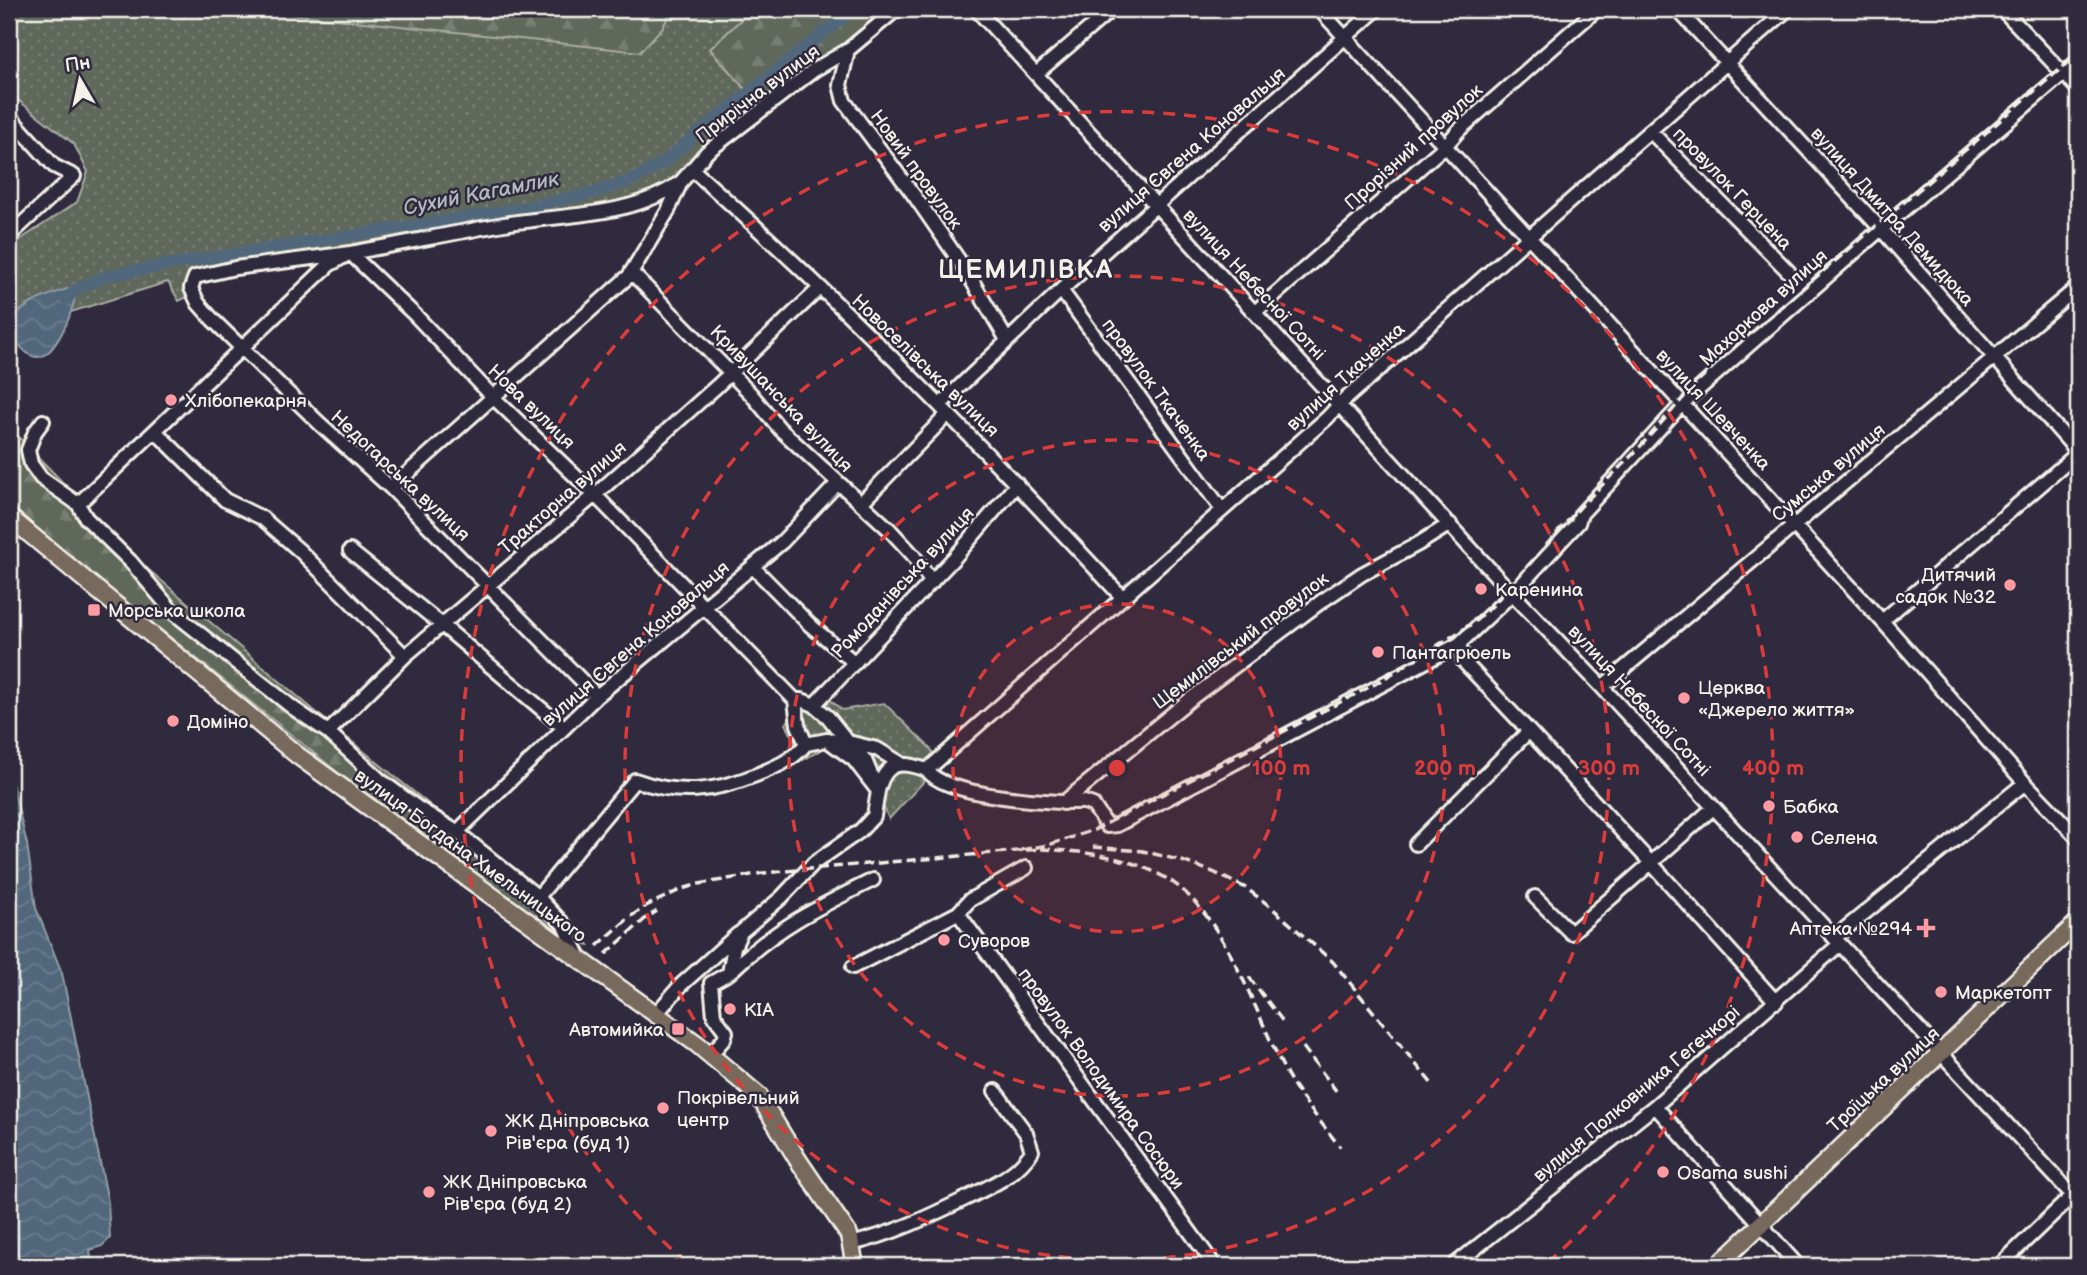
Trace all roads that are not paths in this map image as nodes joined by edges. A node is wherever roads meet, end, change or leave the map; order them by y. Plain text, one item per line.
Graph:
1 (897, 9) edge
2 (976, 9) edge
3 (1112, 9) edge
4 (1319, 9) edge
5 (1377, 9) edge
6 (1597, 9) edge
7 (1677, 9) edge
8 (1788, 9) edge
9 (2002, 9) edge
10 (1346, 37) junction
11 (848, 50) junction
12 (2078, 61) edge
13 (1727, 63) junction
14 (2064, 73) junction
15 (1036, 74) junction
16 (2078, 89) edge
17 (9, 116) edge
18 (1650, 131) junction
19 (1446, 145) junction
20 (693, 170) junction
21 (681, 182) junction
22 (1156, 205) junction
23 (1881, 229) junction
24 (9, 236) edge
25 (1528, 237) junction
26 (350, 253) junction
27 (631, 272) junction
28 (1788, 272) dead end
29 (2078, 287) edge
30 (820, 288) junction
31 (1061, 290) junction
32 (1255, 312) junction
33 (1007, 340) junction
34 (243, 347) junction
35 (1995, 357) junction
36 (730, 374) junction
37 (493, 397) junction
38 (1683, 403) junction
39 (1340, 404) junction
40 (944, 410) junction
41 (43, 421) dead end
42 (155, 431) junction
43 (2078, 452) edge
44 (838, 483) junction
45 (1017, 484) junction
46 (391, 488) junction
47 (595, 495) junction
48 (861, 503) junction
49 (78, 504) junction
50 (1222, 510) junction
51 (9, 517) edge
52 (1450, 524) junction
53 (1795, 526) junction
54 (350, 551) dead end
55 (753, 568) junction
56 (932, 582) junction
57 (488, 586) junction
58 (1513, 593) junction
59 (1122, 597) junction
60 (706, 607) junction
61 (1882, 621) junction
62 (442, 625) junction
63 (1460, 644) junction
64 (405, 656) junction
65 (855, 663) junction
66 (1602, 687) junction
67 (597, 696) junction
68 (795, 700) junction
69 (814, 705) junction
70 (564, 728) junction
71 (328, 732) junction
72 (1529, 732) junction
73 (827, 740) junction
74 (848, 742) junction
75 (806, 744) junction
76 (900, 763) junction
77 (927, 770) junction
78 (2025, 783) junction
79 (878, 791) junction
80 (1063, 803) junction
81 (1713, 808) junction
82 (457, 832) junction
83 (2078, 838) edge
84 (1416, 844) dead end
85 (1651, 863) junction
86 (1026, 868) dead end
87 (873, 880) dead end
88 (538, 897) junction
89 (1535, 897) dead end
90 (958, 913) junction
91 (2078, 922) edge
92 (740, 932) junction
93 (1838, 941) junction
94 (709, 959) junction
95 (581, 961) junction
96 (853, 967) dead end
97 (729, 973) junction
98 (710, 983) junction
99 (1776, 1002) junction
100 (656, 1014) junction
101 (1942, 1052) junction
102 (710, 1055) junction
103 (995, 1091) dead end
104 (1655, 1106) junction
105 (2076, 1198) edge
106 (1759, 1224) junction
107 (851, 1244) junction
108 (855, 1266) edge
109 (1215, 1266) edge
110 (1455, 1266) edge
111 (1717, 1266) edge
112 (1798, 1266) edge
113 (1999, 1266) edge

1 - 11 street, Прирічна вулиця
2 - 15 street, вулиця Небесної Сотні
3 - 15 street
4 - 10 street, вулиця Шевченка
5 - 10 street, вулиця Євгена Коновальця
6 - 19 street, Прорізний провулок
7 - 13 street, вулиця Дмитра Демидюка
8 - 13 street, вулиця Ткаченка
9 - 14 street
10 - 19 street, вулиця Шевченка
10 - 22 street, вулиця Євгена Коновальця
11 - 20 street, Прирічна вулиця
11 - 33 street, Новий провулок
12 - 14 street, Махоркова вулиця
13 - 18 street, вулиця Ткаченка
13 - 23 street, вулиця Дмитра Демидюка
14 - 16 street
14 - 23 street, Махоркова вулиця
15 - 22 street, вулиця Небесної Сотні
17 - 24 street
18 - 25 street, вулиця Ткаченка
18 - 28 street, провулок Герцена
19 - 25 street, вулиця Шевченка
19 - 32 street, Прорізний провулок
20 - 21 street, Прирічна вулиця
20 - 30 street, Новоселівська вулиця
21 - 26 street
21 - 27 street, Прирічна вулиця
22 - 31 street, вулиця Євгена Коновальця
22 - 32 street, вулиця Небесної Сотні
23 - 35 street, вулиця Дмитра Демидюка
23 - 38 street, Махоркова вулиця
25 - 38 street, вулиця Шевченка
25 - 39 street, вулиця Ткаченка
26 - 34 street
26 - 34 street, Недогарська вулиця
26 - 37 street, Нова вулиця
27 - 36 street, Кривушанська вулиця
27 - 37 street, Прирічна вулиця
29 - 35 street, Сумська вулиця
30 - 36 street, Тракторна вулиця
30 - 40 street, Новоселівська вулиця
31 - 33 street, вулиця Євгена Коновальця
31 - 50 street, провулок Ткаченка
32 - 39 street, вулиця Небесної Сотні
33 - 40 street, вулиця Євгена Коновальця
34 - 42 street
34 - 46 street, Недогарська вулиця
35 - 43 street, вулиця Дмитра Демидюка
35 - 53 street, Сумська вулиця
36 - 44 street, Кривушанська вулиця
36 - 47 street, Тракторна вулиця
37 - 46 street, Прирічна вулиця
37 - 47 street, Нова вулиця
38 - 53 street, вулиця Шевченка
38 - 58 street, Махоркова вулиця
39 - 50 street, вулиця Ткаченка
39 - 52 street, вулиця Небесної Сотні
40 - 45 street, Новоселівська вулиця
40 - 48 street, вулиця Євгена Коновальця
41 - 49 street
42 - 49 street
42 - 64 street
43 - 61 street
44 - 48 street, Кривушанська вулиця
44 - 55 street, вулиця Євгена Коновальця
45 - 56 street, Ромоданівська вулиця
45 - 59 street, Новоселівська вулиця
46 - 57 street, Недогарська вулиця
47 - 57 street, Тракторна вулиця
47 - 60 street, Нова вулиця
48 - 56 street, Кривушанська вулиця
49 - 71 street
50 - 59 street, вулиця Ткаченка
51 - 95 main road, вулиця Богдана Хмельницького
52 - 58 street, вулиця Небесної Сотні
52 - 80 street, Щемилівський провулок
53 - 61 street, вулиця Шевченка
53 - 66 street, Сумська вулиця
54 - 62 street
55 - 60 street, вулиця Євгена Коновальця
55 - 65 street
56 - 65 street, Ромоданівська вулиця
57 - 62 street, Тракторна вулиця
57 - 67 street, Недогарська вулиця
58 - 63 street, Махоркова вулиця
58 - 66 street, вулиця Небесної Сотні
59 - 77 street, вулиця Ткаченка
60 - 67 street, вулиця Євгена Коновальця
60 - 68 street, Нова вулиця
61 - 78 street, вулиця Шевченка
62 - 64 street, Тракторна вулиця
62 - 70 street
63 - 72 street
63 - 80 street, Махоркова вулиця
64 - 71 street, Тракторна вулиця
65 - 69 street, Ромоданівська вулиця
66 - 81 street, вулиця Небесної Сотні
67 - 70 street, вулиця Євгена Коновальця
68 - 69 street
68 - 75 street
69 - 74 street
70 - 82 street, вулиця Євгена Коновальця
71 - 82 street
72 - 84 street
72 - 85 street
73 - 74 street
73 - 75 street
73 - 79 street
74 - 76 street
74 - 79 street
75 - 88 street
76 - 77 street
76 - 79 street
77 - 80 street
78 - 83 street, вулиця Шевченка
78 - 93 street, вулиця Полковника Гегечкорі
79 - 92 street
81 - 85 street
81 - 93 street, вулиця Небесної Сотні
82 - 88 street
85 - 89 street
85 - 99 street
86 - 90 street
87 - 97 street
88 - 95 street
90 - 96 street
90 - 109 street, провулок Володимира Сосюри
91 - 101 main road, Троїцька вулиця
92 - 94 street
92 - 97 street
93 - 99 street, вулиця Полковника Гегечкорі
93 - 101 street, вулиця Небесної Сотні
94 - 98 street
94 - 100 street
95 - 100 main road, вулиця Богдана Хмельницького
97 - 98 street
98 - 102 street
99 - 104 street, вулиця Полковника Гегечкорі
100 - 102 main road, вулиця Богдана Хмельницького
101 - 105 street, вулиця Небесної Сотні
101 - 106 main road, Троїцька вулиця
102 - 107 main road, вулиця Богдана Хмельницького
103 - 107 street
104 - 106 street
104 - 110 street, вулиця Полковника Гегечкорі
105 - 113 street
106 - 111 main road, Троїцька вулиця
106 - 112 street
107 - 108 main road, вулиця Богдана Хмельницького

